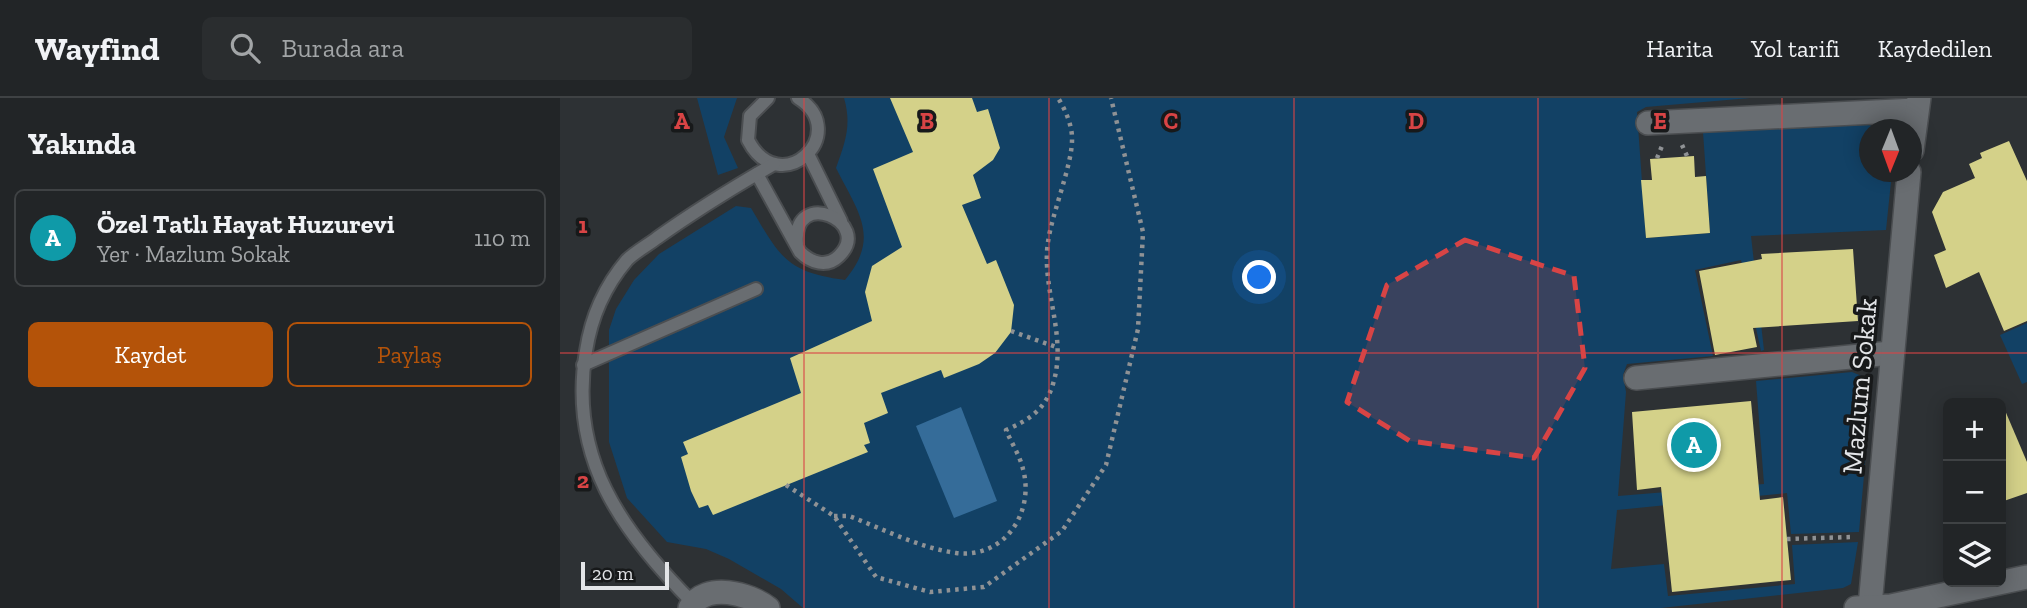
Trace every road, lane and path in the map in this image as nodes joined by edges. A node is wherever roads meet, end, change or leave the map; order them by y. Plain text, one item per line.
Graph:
1 (768, 98) edge
2 (798, 98) edge
3 (814, 98) edge
4 (1058, 98) edge
5 (1111, 98) edge
6 (1917, 104) edge
7 (817, 122) junction
8 (1648, 123) dead end
9 (808, 154) junction
10 (774, 164) junction
11 (757, 174) junction
12 (1908, 182) edge
13 (841, 222) junction
14 (797, 244) junction
15 (756, 289) dead end
16 (1011, 331) dead end
17 (1056, 347) junction
18 (1891, 353) junction
19 (583, 365) junction
20 (1636, 378) dead end
21 (786, 485) dead end
22 (834, 516) junction
23 (1876, 536) junction
24 (1787, 539) dead end
25 (2027, 577) edge
26 (692, 606) edge
27 (1879, 607) edge
28 (768, 608) edge

1 - 10 lane
2 - 7 lane
3 - 7 lane
4 - 17 path
5 - 22 path
6 - 8 street
7 - 9 lane
9 - 10 lane
9 - 13 lane
10 - 11 lane
11 - 14 lane
11 - 19 lane
12 - 18 street, Mazlum Sokak
13 - 14 lane
13 - 14 lane
15 - 19 lane
16 - 17 path
17 - 22 path
18 - 20 street
18 - 23 street, Mazlum Sokak
19 - 26 lane
21 - 22 path
23 - 24 path
23 - 27 street, Mazlum Sokak
25 - 27 street
26 - 28 street

